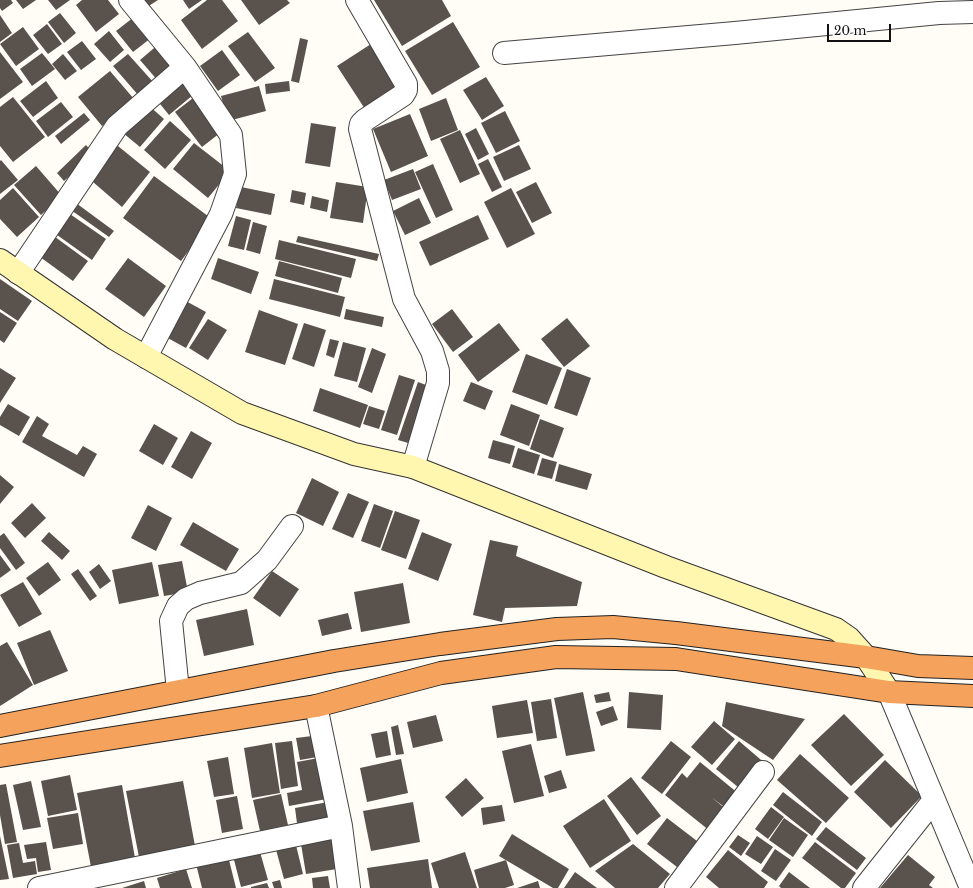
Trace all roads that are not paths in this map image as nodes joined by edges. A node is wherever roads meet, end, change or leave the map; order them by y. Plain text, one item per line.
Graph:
1 (130, 0) edge
2 (357, 0) edge
3 (939, 7) edge
4 (973, 12) edge
5 (504, 54) dead end
6 (185, 67) junction
7 (0, 260) edge
8 (18, 273) junction
9 (146, 357) junction
10 (413, 467) junction
11 (292, 526) dead end
12 (866, 657) junction
13 (973, 668) edge
14 (178, 691) junction
15 (889, 692) junction
16 (973, 696) edge
17 (316, 706) junction
18 (0, 726) edge
19 (0, 756) edge
20 (763, 772) dead end
21 (934, 800) junction
22 (341, 826) junction
23 (39, 888) edge
24 (349, 888) edge
25 (676, 888) edge
26 (864, 888) edge
27 (971, 888) edge

1 - 6 street
2 - 10 street
3 - 4 street
3 - 5 street
6 - 8 street
6 - 9 street
7 - 8 street
8 - 9 street
9 - 10 street
10 - 12 street
11 - 14 street
12 - 13 highway
12 - 14 highway
12 - 15 street
14 - 18 highway
15 - 16 highway
15 - 17 highway
15 - 21 street
17 - 19 highway
17 - 22 street
20 - 25 street
21 - 26 street
21 - 27 street
22 - 23 street
22 - 24 street

